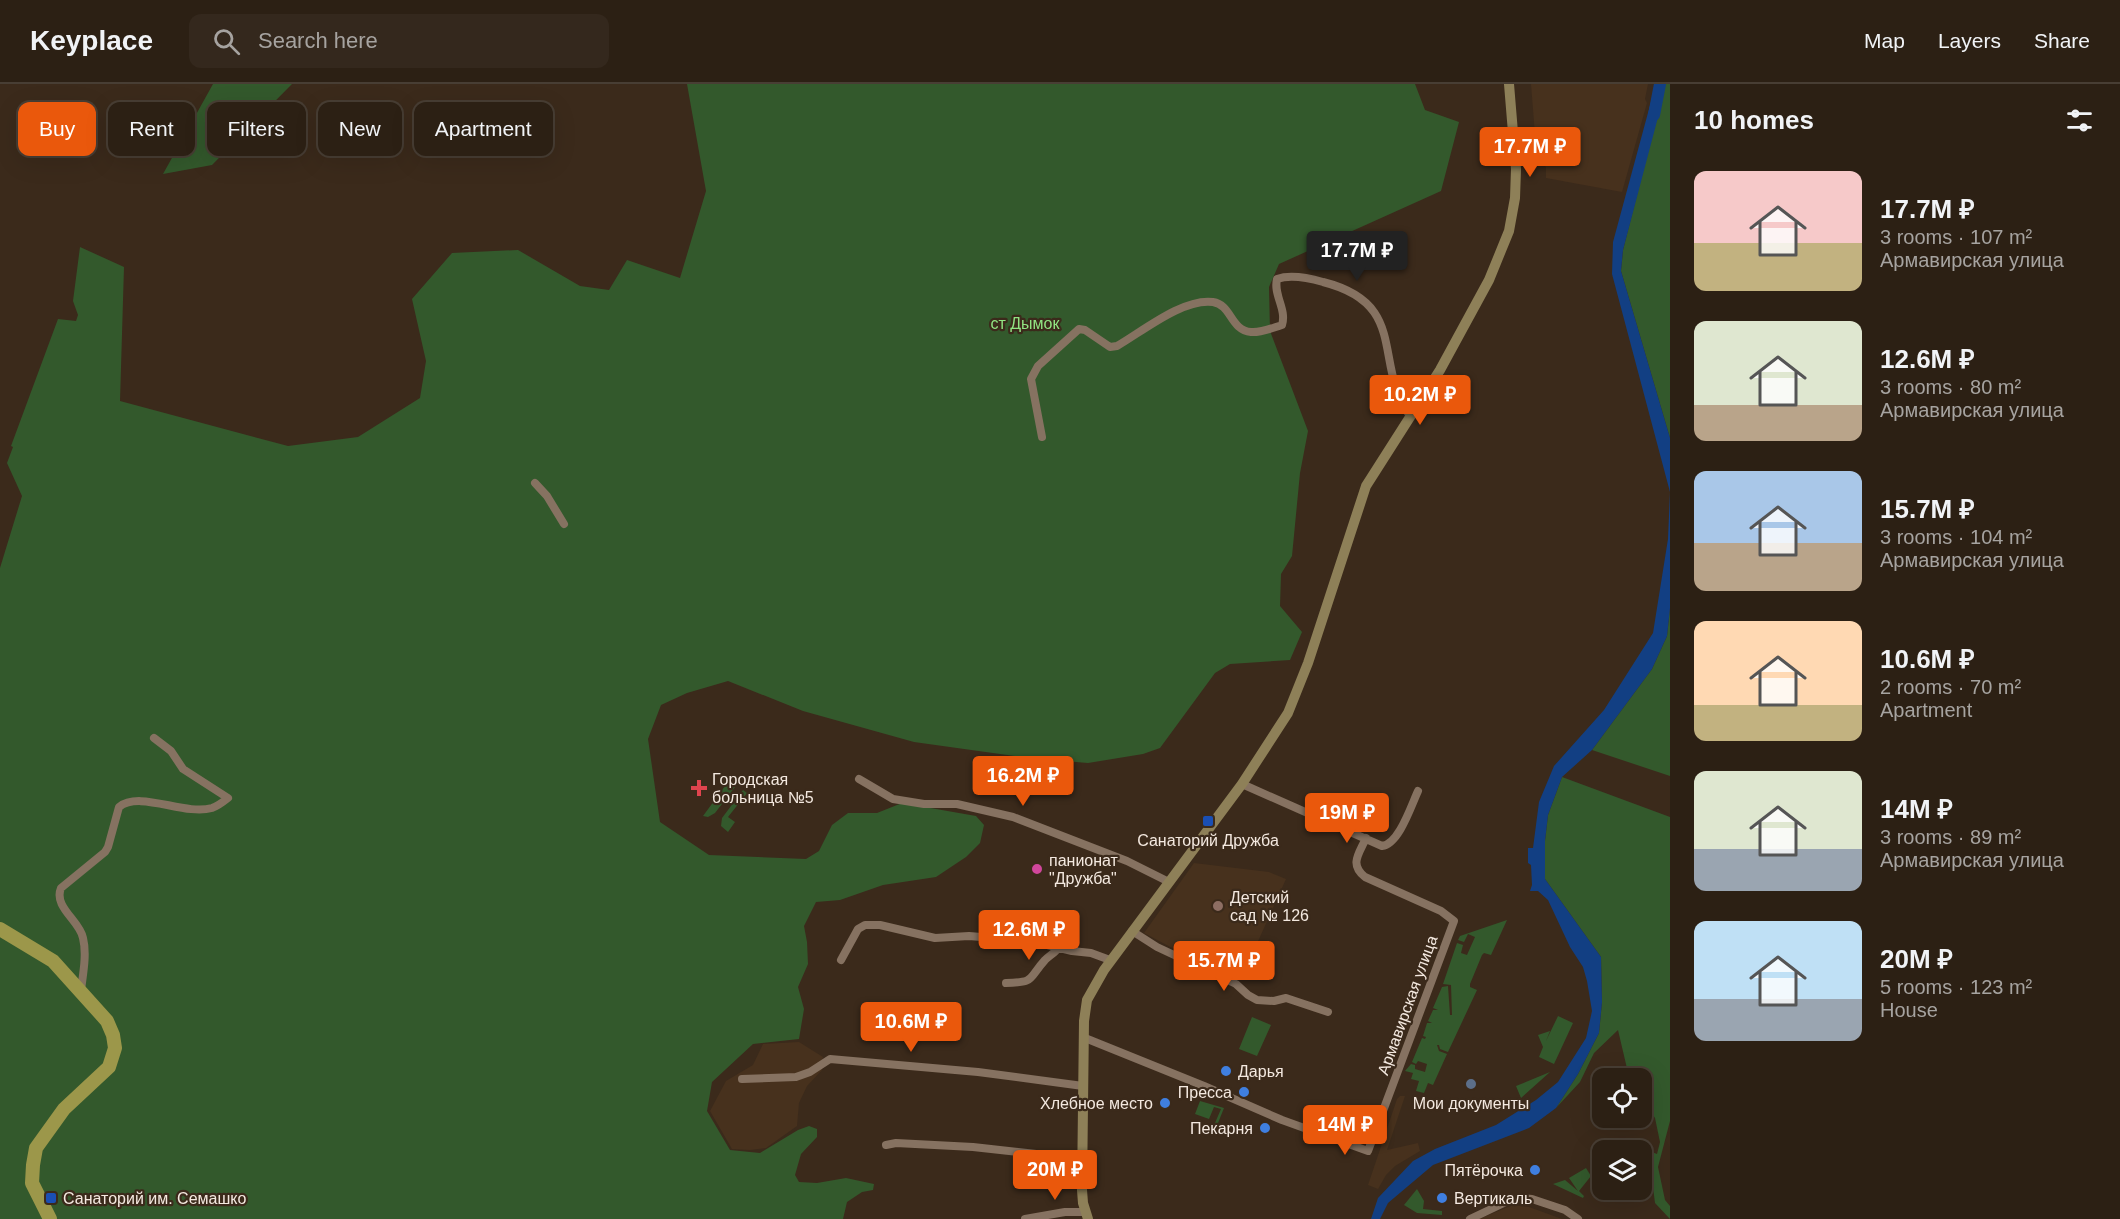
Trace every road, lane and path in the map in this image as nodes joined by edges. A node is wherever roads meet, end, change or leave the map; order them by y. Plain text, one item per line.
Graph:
1 (1509, 84) edge
2 (1410, 416) junction
3 (1042, 437) dead end
4 (535, 483) dead end
5 (564, 524) dead end
6 (154, 738) dead end
7 (859, 779) dead end
8 (1242, 784) junction
9 (1418, 791) dead end
10 (1366, 838) junction
11 (1169, 882) junction
12 (0, 929) edge
13 (1132, 931) junction
14 (1059, 947) junction
15 (841, 960) dead end
16 (1110, 960) junction
17 (1006, 983) dead end
18 (81, 990) junction
19 (1328, 1012) dead end
20 (1085, 1038) junction
21 (742, 1079) dead end
22 (1083, 1086) junction
23 (886, 1145) dead end
24 (1082, 1159) junction
25 (1087, 1215) edge
26 (50, 1219) edge
27 (1025, 1219) edge
28 (1470, 1219) edge
29 (1578, 1219) edge

1 - 2 main road
2 - 3 street
2 - 8 main road
4 - 5 street
6 - 18 street
7 - 11 street
8 - 10 street
8 - 11 main road
9 - 10 street
10 - 20 street, Армавирская улица
11 - 13 main road
12 - 18 highway
13 - 16 main road
13 - 19 street
14 - 15 street
14 - 16 street
14 - 17 street
16 - 20 main road
18 - 26 highway
20 - 22 main road
21 - 22 street
22 - 24 main road
23 - 24 street
24 - 25 main road
25 - 27 street
28 - 29 street

